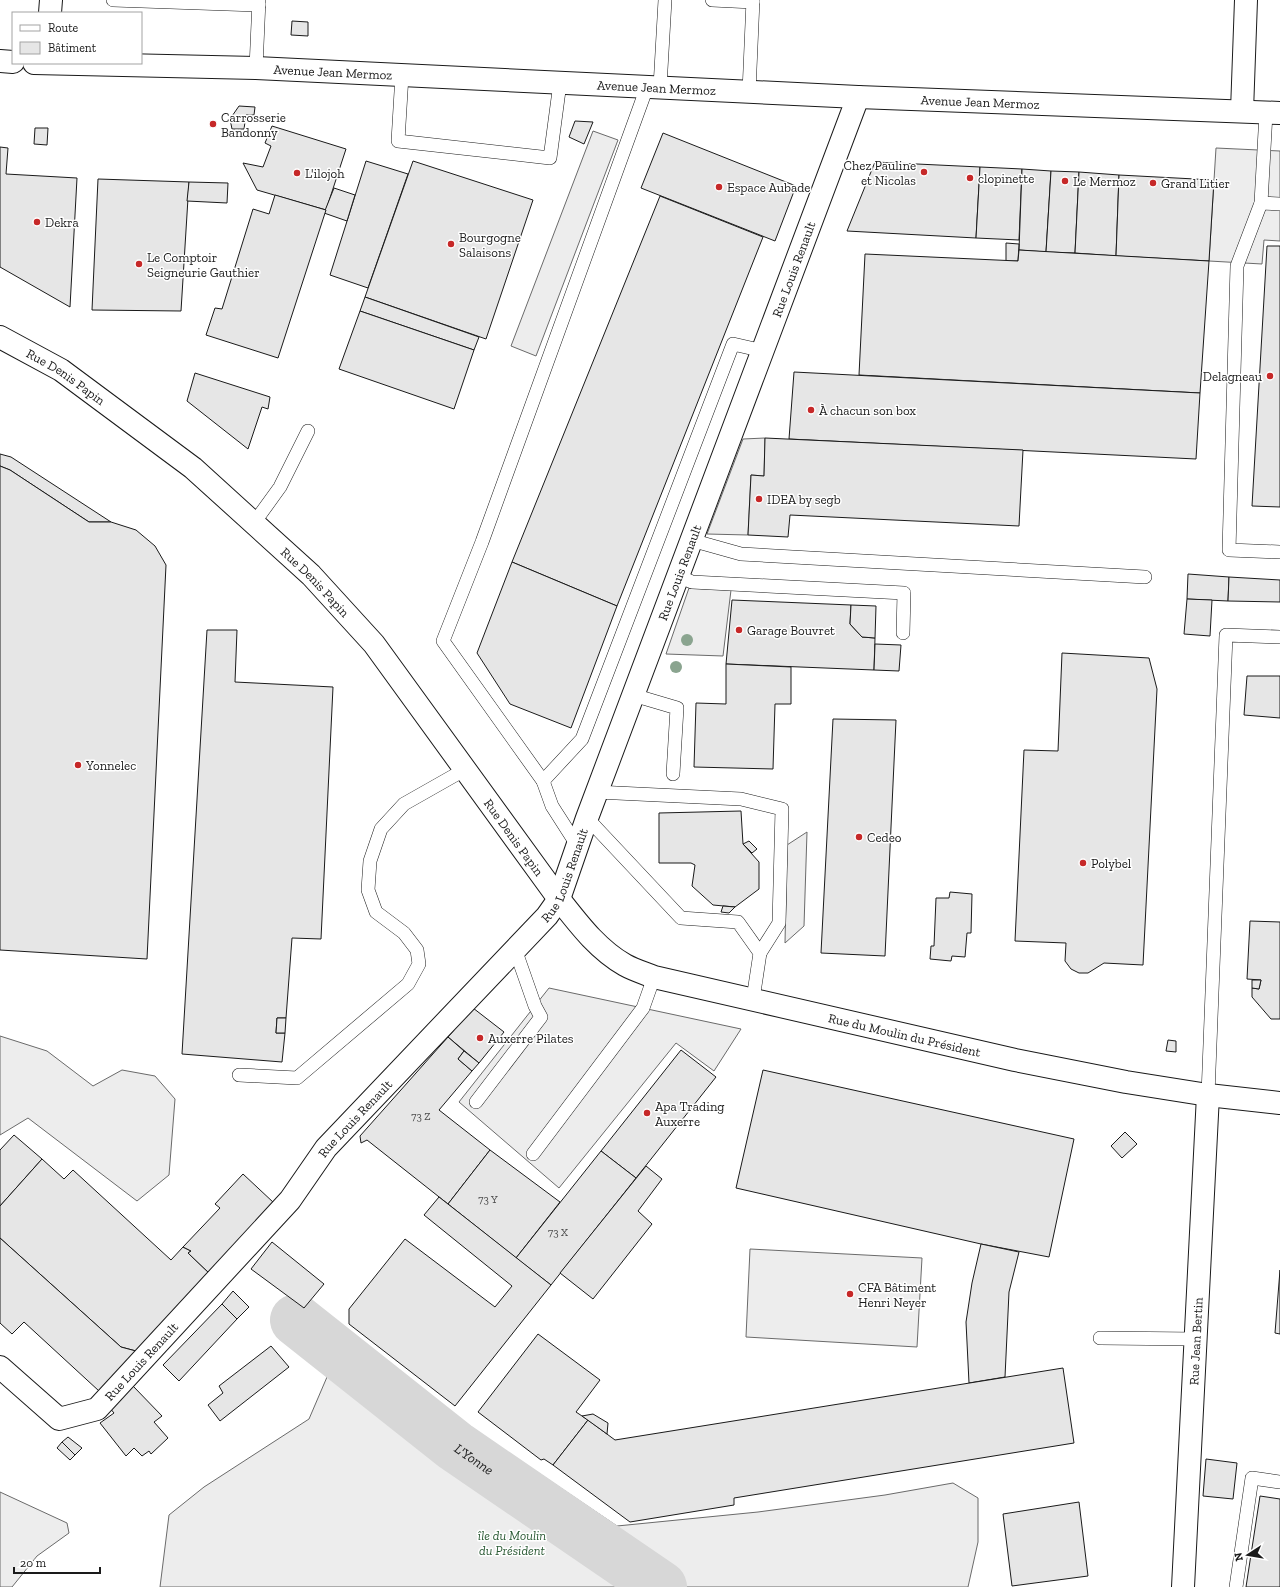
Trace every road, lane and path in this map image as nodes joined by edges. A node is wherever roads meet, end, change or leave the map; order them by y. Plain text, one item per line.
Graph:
1 (51, 0) edge
2 (113, 0) edge
3 (665, 0) edge
4 (712, 0) edge
5 (1246, 0) edge
6 (753, 1) edge
7 (259, 3) edge
8 (50, 12) edge
9 (0, 61) edge
10 (12, 62) edge
11 (86, 64) edge
12 (256, 68) junction
13 (402, 75) junction
14 (560, 83) junction
15 (654, 87) junction
16 (749, 92) junction
17 (858, 97) junction
18 (1242, 111) junction
19 (1273, 113) edge
20 (1261, 203) junction
21 (1280, 204) edge
22 (0, 338) edge
23 (763, 351) junction
24 (308, 431) dead end
25 (254, 523) junction
26 (692, 540) junction
27 (1280, 552) edge
28 (678, 576) junction
29 (1145, 577) dead end
30 (903, 633) dead end
31 (1280, 637) edge
32 (633, 695) junction
33 (464, 770) junction
34 (673, 774) dead end
35 (543, 781) junction
36 (596, 792) junction
37 (587, 818) junction
38 (577, 845) junction
39 (559, 899) junction
40 (515, 949) junction
41 (760, 953) junction
42 (654, 976) junction
43 (753, 999) junction
44 (239, 1075) dead end
45 (1208, 1095) junction
46 (476, 1102) dead end
47 (1280, 1103) edge
48 (533, 1154) dead end
49 (1100, 1338) dead end
50 (1196, 1339) junction
51 (0, 1367) edge
52 (1280, 1482) edge
53 (1183, 1587) edge
54 (1236, 1587) edge

1 - 8 street
2 - 7 lane
3 - 15 lane
4 - 6 lane
5 - 18 street
6 - 16 lane
7 - 12 lane
9 - 10 street
11 - 12 street, Avenue Jean Mermoz
12 - 13 street, Avenue Jean Mermoz
13 - 14 street, Avenue Jean Mermoz
13 - 14 lane
14 - 15 street, Avenue Jean Mermoz
15 - 16 street, Avenue Jean Mermoz
15 - 35 lane
16 - 17 street, Avenue Jean Mermoz
17 - 18 street, Avenue Jean Mermoz
17 - 23 street, Rue Louis Renault
18 - 19 street, Avenue Jean Mermoz
19 - 20 lane
20 - 21 lane
20 - 27 lane
22 - 25 street, Rue Denis Papin
23 - 26 street, Rue Louis Renault
23 - 35 lane
24 - 25 lane
25 - 33 street, Rue Denis Papin
26 - 28 street, Rue Louis Renault
26 - 29 lane
28 - 30 lane
28 - 32 street, Rue Louis Renault
31 - 45 lane
32 - 34 lane
32 - 36 street, Rue Louis Renault
33 - 39 street, Rue Denis Papin
33 - 44 lane
35 - 38 lane
36 - 37 street, Rue Louis Renault
36 - 41 lane
37 - 38 street, Rue Louis Renault
37 - 41 lane
38 - 39 street, Rue Louis Renault
39 - 40 street, Rue Louis Renault
39 - 42 street, Rue du Moulin du Président
40 - 46 lane
40 - 51 street, Rue Louis Renault
41 - 43 lane
42 - 43 street, Rue du Moulin du Président
42 - 48 lane
43 - 45 street, Rue du Moulin du Président
45 - 47 street, Rue du Moulin du Président
45 - 50 street, Rue Jean Bertin
49 - 50 lane
50 - 53 street, Rue Jean Bertin
52 - 54 lane

